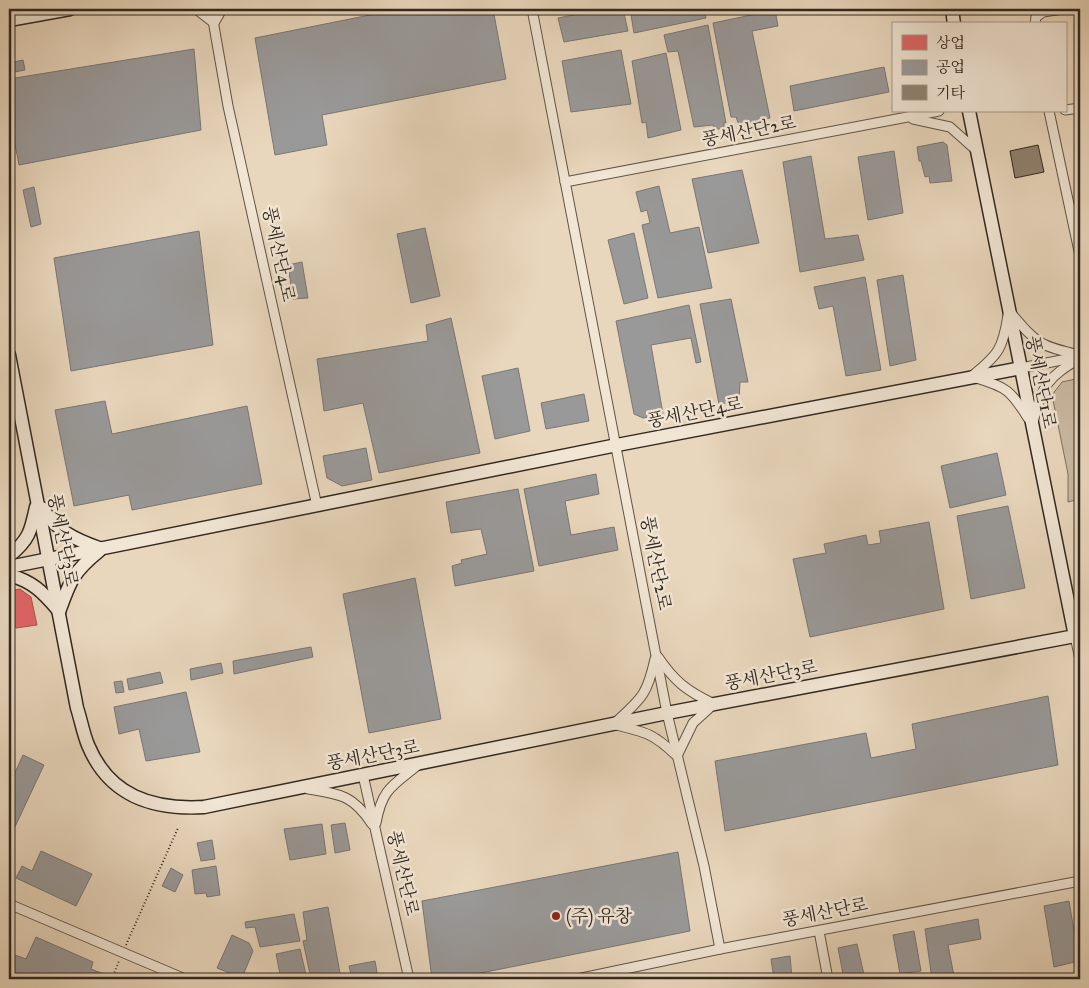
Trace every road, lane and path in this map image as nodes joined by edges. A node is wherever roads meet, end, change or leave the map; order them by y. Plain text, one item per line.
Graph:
1 (70, 9) edge
2 (196, 9) edge
3 (211, 9) edge
4 (222, 9) edge
5 (532, 9) edge
6 (952, 9) edge
7 (1063, 9) edge
8 (9, 20) edge
9 (954, 22) edge
10 (1035, 22) edge
11 (214, 23) junction
12 (1080, 108) edge
13 (1066, 110) edge
14 (916, 112) edge
15 (934, 112) edge
16 (969, 112) edge
17 (1049, 112) edge
18 (905, 118) junction
19 (977, 151) junction
20 (565, 182) junction
21 (1080, 256) edge
22 (1009, 310) junction
23 (9, 355) edge
24 (1080, 356) edge
25 (1020, 368) junction
26 (971, 377) junction
27 (1032, 424) junction
28 (617, 445) junction
29 (38, 502) junction
30 (317, 506) junction
31 (102, 548) junction
32 (9, 556) edge
33 (49, 559) junction
34 (9, 567) edge
35 (9, 575) edge
36 (59, 612) junction
37 (1078, 635) edge
38 (656, 654) junction
39 (1080, 660) edge
40 (714, 704) junction
41 (666, 713) junction
42 (614, 724) junction
43 (677, 756) junction
44 (420, 763) junction
45 (363, 774) junction
46 (301, 787) junction
47 (178, 828) dead end
48 (375, 828) junction
49 (1080, 881) edge
50 (9, 904) edge
51 (819, 931) junction
52 (720, 949) junction
53 (122, 953) junction
54 (112, 979) edge
55 (185, 979) edge
56 (409, 979) edge
57 (577, 979) edge
58 (828, 979) edge

1 - 8 street
2 - 11 street
3 - 11 street, 풍세산단4로
4 - 11 street
5 - 20 street, 풍세산단2로
6 - 9 street
7 - 10 street
11 - 30 street, 풍세산단4로
12 - 13 street
14 - 18 street
15 - 18 street, 풍세산단2로
16 - 19 street, 풍세산단1로
17 - 21 street
18 - 19 street
18 - 20 street, 풍세산단2로
19 - 22 street, 풍세산단1로
20 - 28 street, 풍세산단2로
22 - 24 street
22 - 25 street, 풍세산단1로
22 - 26 street
23 - 29 street, 풍세산단3로
24 - 25 street, 풍세산단4로
24 - 27 street
25 - 26 street, 풍세산단4로
25 - 27 street, 풍세산단1로
26 - 27 street
26 - 28 street, 풍세산단4로
27 - 37 street, 풍세산단1로
28 - 30 street, 풍세산단4로
28 - 38 street, 풍세산단2로
29 - 31 street
29 - 32 street
29 - 33 street, 풍세산단3로
30 - 31 street, 풍세산단4로
31 - 33 street, 풍세산단4로
31 - 36 street
33 - 34 street, 풍세산단4로
33 - 36 street, 풍세산단3로
35 - 36 street
36 - 46 street, 풍세산단3로
37 - 39 street, 풍세산단1로
37 - 40 street, 풍세산단3로
38 - 40 street
38 - 41 street, 풍세산단2로
38 - 42 street
40 - 41 street, 풍세산단3로
40 - 43 street
41 - 42 street, 풍세산단3로
41 - 43 street, 풍세산단2로
42 - 43 street
42 - 44 street, 풍세산단3로
43 - 52 street, 풍세산단2로
44 - 45 street, 풍세산단3로
44 - 48 street
45 - 46 street, 풍세산단3로
45 - 48 street, 풍세산단로
46 - 48 street
47 - 53 path
48 - 56 street, 풍세산단로
49 - 51 street, 풍세산단로
50 - 53 street
51 - 52 street, 풍세산단로
51 - 58 street
52 - 57 street, 풍세산단로
53 - 54 path
53 - 55 street

